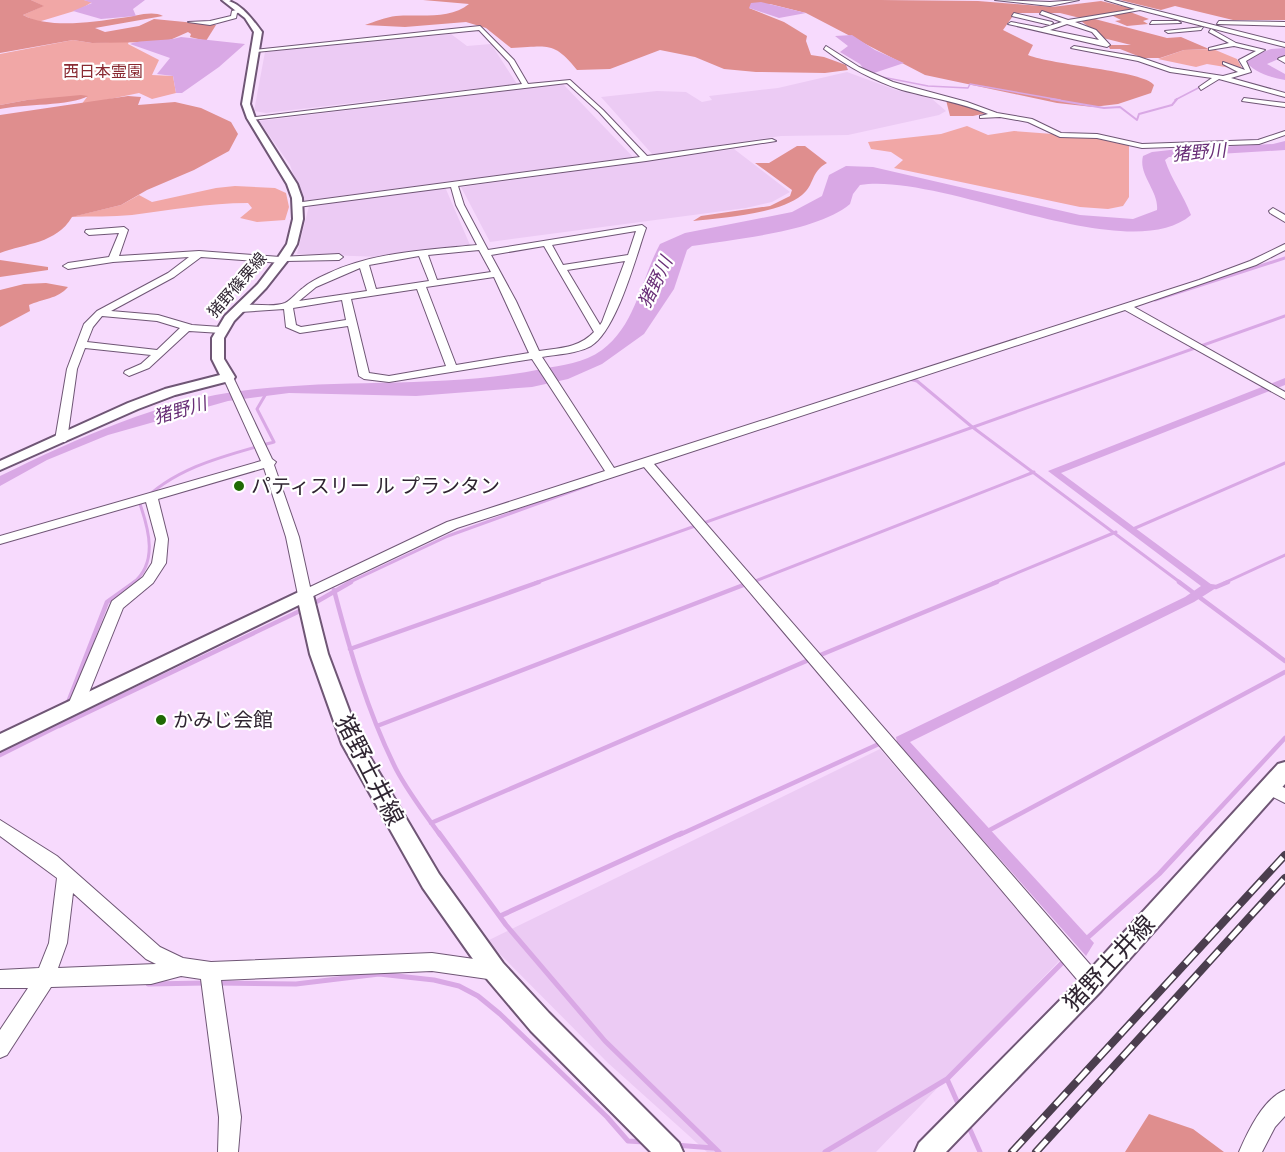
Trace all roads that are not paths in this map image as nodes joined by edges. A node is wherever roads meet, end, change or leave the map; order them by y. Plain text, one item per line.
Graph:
1 (227, 0) edge
2 (998, 0) edge
3 (1076, 0) edge
4 (1108, 0) edge
5 (1142, 9) junction
6 (241, 11) junction
7 (1042, 14) dead end
8 (1014, 15) dead end
9 (191, 22) dead end
10 (1067, 22) junction
11 (1152, 23) dead end
12 (1011, 24) dead end
13 (1058, 24) junction
14 (1285, 24) edge
15 (1211, 26) junction
16 (1201, 28) junction
17 (1227, 29) junction
18 (1043, 30) junction
19 (1248, 30) dead end
20 (1168, 31) dead end
21 (1215, 33) junction
22 (1268, 37) junction
23 (1105, 43) junction
24 (1234, 44) junction
25 (1285, 46) edge
26 (826, 48) dead end
27 (1211, 49) dead end
28 (256, 50) junction
29 (1071, 50) dead end
30 (1262, 50) junction
31 (1116, 55) junction
32 (1148, 61) junction
33 (1225, 63) dead end
34 (1123, 64) dead end
35 (1243, 72) junction
36 (1222, 78) junction
37 (526, 86) junction
38 (1201, 88) dead end
39 (1285, 95) edge
40 (1244, 100) dead end
41 (1285, 105) edge
42 (994, 115) junction
43 (982, 117) dead end
44 (251, 118) junction
45 (1285, 133) edge
46 (772, 141) dead end
47 (646, 159) junction
48 (454, 184) junction
49 (298, 205) junction
50 (1273, 211) dead end
51 (1285, 219) edge
52 (89, 232) dead end
53 (546, 243) junction
54 (1285, 247) edge
55 (484, 250) junction
56 (199, 254) junction
57 (423, 254) junction
58 (339, 257) dead end
59 (633, 257) junction
60 (113, 259) junction
61 (283, 259) junction
62 (364, 265) junction
63 (69, 266) dead end
64 (561, 268) junction
65 (495, 274) junction
66 (434, 283) junction
67 (421, 285) junction
68 (372, 293) junction
69 (346, 297) junction
70 (288, 306) junction
71 (1126, 307) junction
72 (240, 309) junction
73 (100, 313) junction
74 (352, 322) junction
75 (188, 327) junction
76 (221, 330) junction
77 (599, 332) junction
78 (81, 344) junction
79 (159, 353) junction
80 (538, 359) junction
81 (452, 368) junction
82 (129, 373) dead end
83 (231, 383) junction
84 (1285, 396) edge
85 (61, 440) junction
86 (270, 462) junction
87 (646, 462) junction
88 (0, 466) edge
89 (611, 472) junction
90 (152, 496) junction
91 (0, 540) edge
92 (305, 595) junction
93 (76, 705) junction
94 (0, 743) edge
95 (1280, 784) edge
96 (0, 827) edge
97 (66, 875) junction
98 (181, 967) junction
99 (211, 971) junction
100 (495, 971) junction
101 (0, 979) edge
102 (45, 979) junction
103 (1092, 983) junction
104 (0, 1048) edge
105 (1285, 1100) edge
106 (228, 1151) edge
107 (670, 1152) edge
108 (928, 1152) edge
109 (1250, 1152) edge

1 - 6 main road, 猪野篠栗線
2 - 3 street
4 - 5 street
5 - 10 street
5 - 15 street
6 - 9 street
6 - 28 main road, 猪野篠栗線
7 - 10 street
8 - 13 street
10 - 13 street
10 - 23 street
11 - 16 street
12 - 18 street
13 - 18 street
14 - 15 street
15 - 17 street
16 - 20 street
16 - 21 street
17 - 21 street
17 - 22 street
18 - 23 street
19 - 22 street
21 - 24 street
22 - 25 street
23 - 31 street
24 - 27 street
24 - 30 street
25 - 30 street
26 - 42 street
28 - 37 street
28 - 44 main road, 猪野篠栗線
29 - 31 street
30 - 35 street
31 - 32 street
32 - 34 street
32 - 36 street
33 - 35 street
35 - 36 street
36 - 38 street
36 - 39 street
37 - 44 street
37 - 47 street
40 - 41 street
42 - 43 street
42 - 45 street
44 - 49 main road, 猪野篠栗線
46 - 47 street
47 - 48 street
48 - 49 street
48 - 55 street
49 - 61 main road, 猪野篠栗線
50 - 51 street
52 - 60 street
53 - 55 street
53 - 59 street
53 - 64 street
54 - 71 street
55 - 57 street
55 - 65 street
56 - 60 street
56 - 61 street
56 - 73 street
57 - 62 street
57 - 66 street
58 - 61 street
59 - 64 street
59 - 77 street
60 - 63 street
61 - 72 main road, 猪野篠栗線
62 - 68 street
62 - 70 street
64 - 77 street
65 - 66 street
65 - 80 street
66 - 67 street
67 - 68 street
67 - 81 street
68 - 69 street
69 - 70 street
69 - 74 street
70 - 72 street
70 - 74 street
71 - 84 street
71 - 87 street
72 - 76 main road, 猪野篠栗線
73 - 75 street
73 - 78 street
74 - 81 street
75 - 76 street
75 - 79 street
76 - 83 main road, 猪野篠栗線
77 - 80 street
78 - 79 street
78 - 85 street
79 - 82 street
80 - 81 street
80 - 89 street
83 - 85 main road
83 - 86 street
85 - 88 main road
86 - 90 street
86 - 92 street
87 - 89 street
87 - 103 street
89 - 92 street
90 - 91 street
90 - 93 street
92 - 93 main road
92 - 100 main road, 猪野土井線
93 - 94 main road
95 - 103 main road, 猪野土井線
96 - 97 street
97 - 98 street
97 - 102 street
98 - 99 street
98 - 102 street
99 - 100 street
99 - 106 street
100 - 107 main road, 猪野土井線
101 - 102 street
102 - 104 street
103 - 108 main road, 猪野土井線
105 - 109 street

